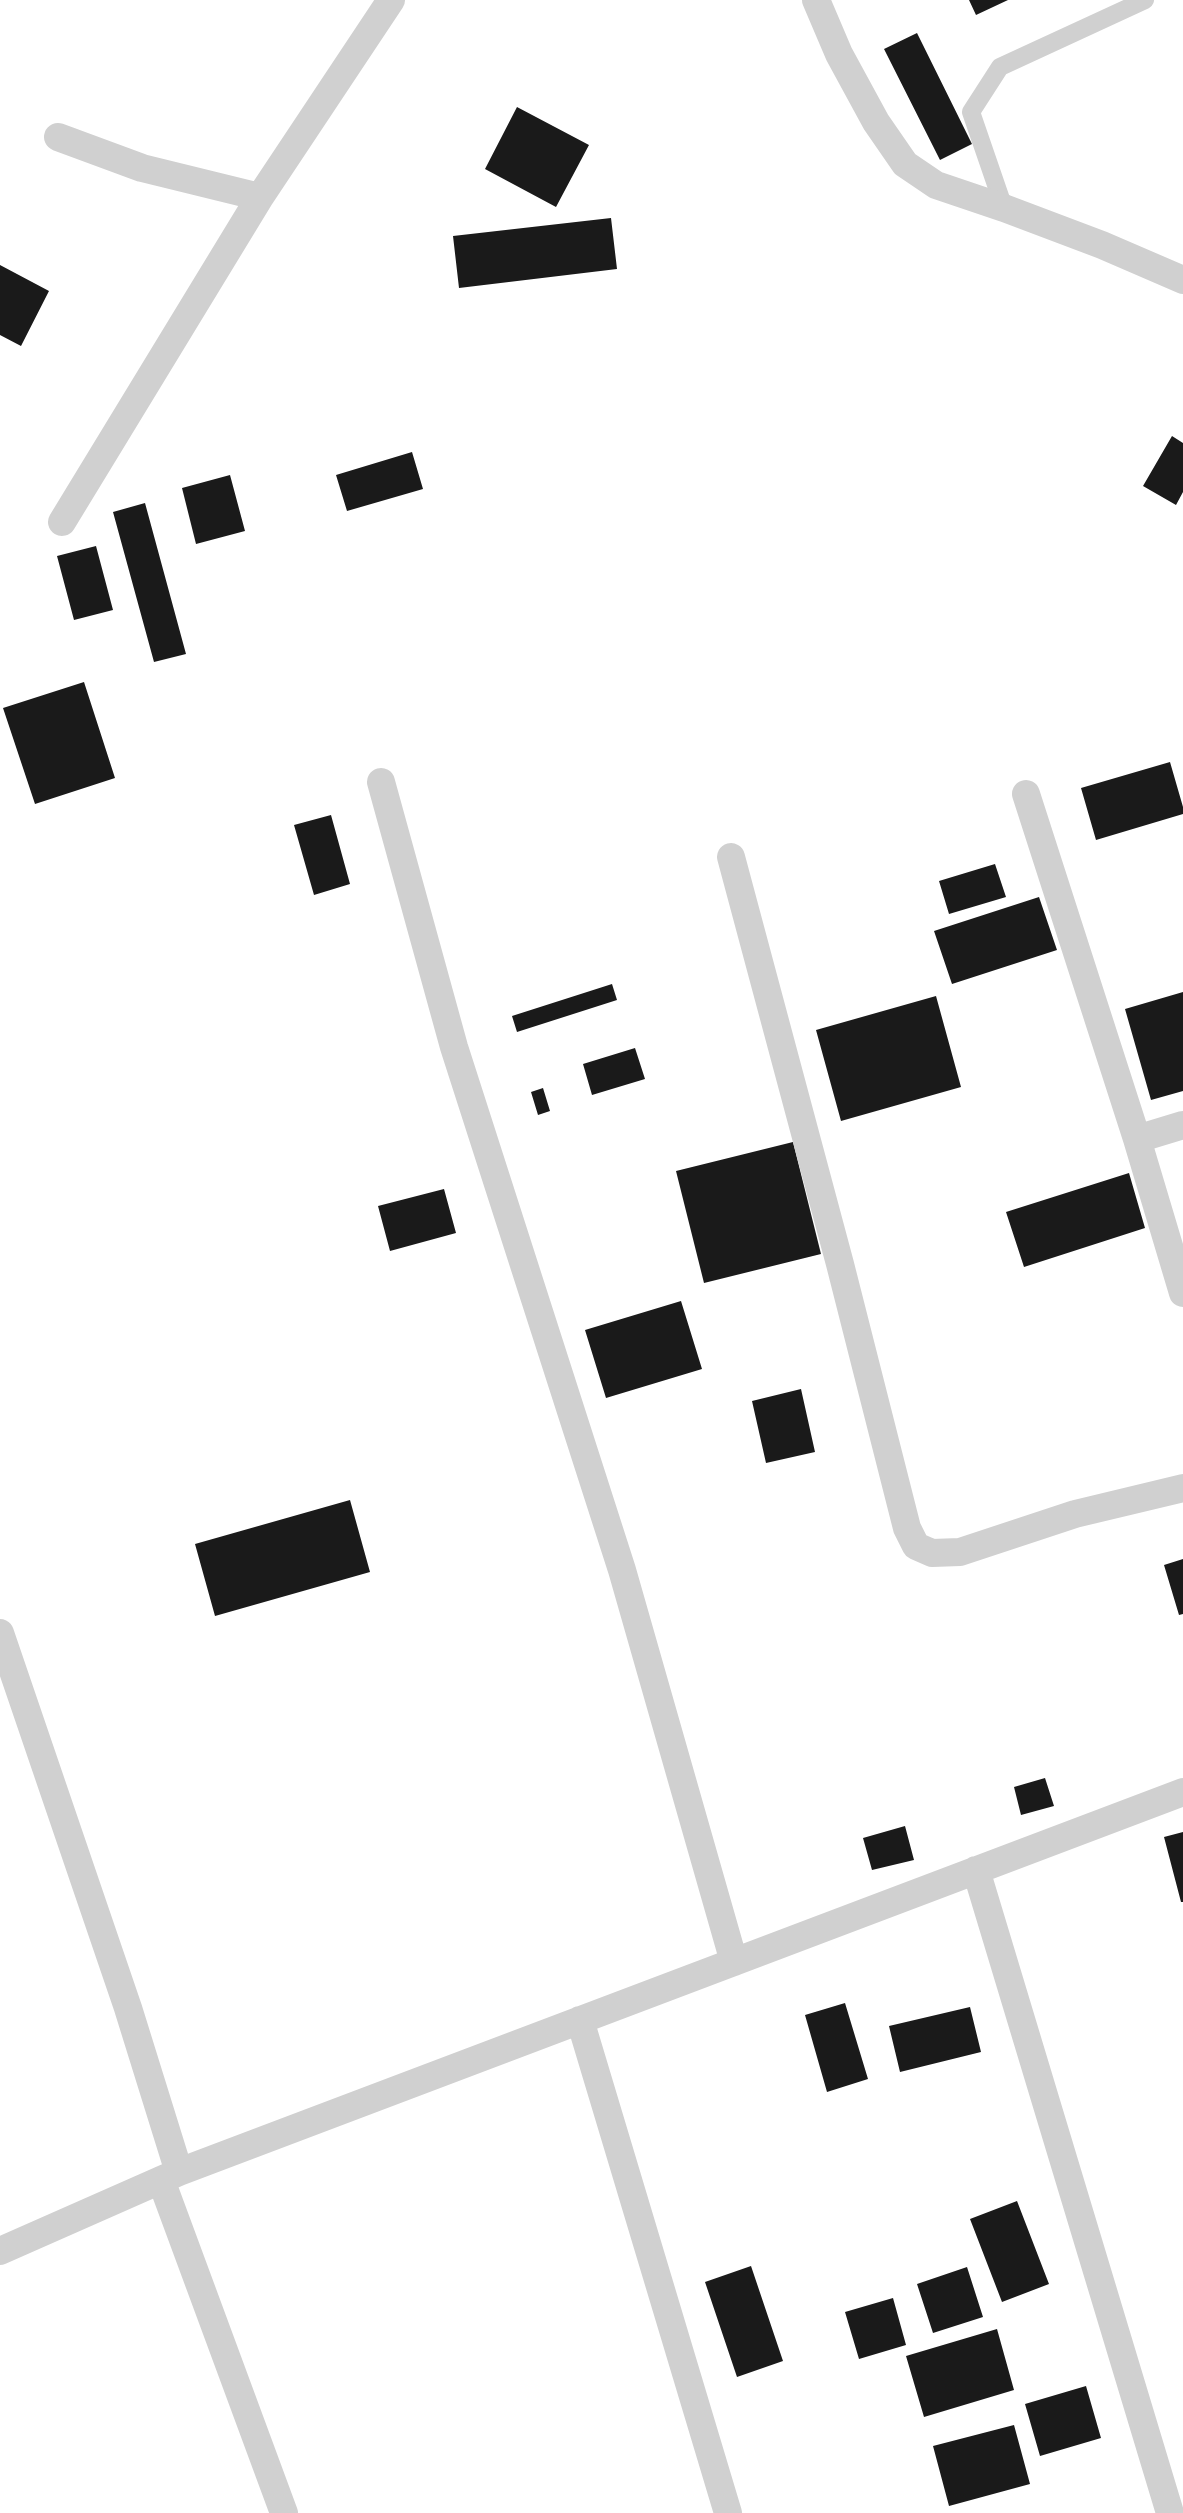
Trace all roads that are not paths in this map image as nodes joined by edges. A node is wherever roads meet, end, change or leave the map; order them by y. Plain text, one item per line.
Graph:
1 (391, 0) edge
2 (816, 0) edge
3 (1144, 0) edge
4 (58, 137) dead end
5 (260, 197) junction
6 (1004, 208) junction
7 (1183, 280) edge
8 (62, 522) dead end
9 (381, 782) dead end
10 (1026, 794) dead end
11 (731, 857) dead end
12 (1183, 1125) edge
13 (1137, 1139) junction
14 (1183, 1294) edge
15 (1183, 1488) edge
16 (0, 1634) edge
17 (1183, 1792) edge
18 (976, 1870) junction
19 (734, 1962) junction
20 (580, 2020) junction
21 (170, 2176) junction
22 (0, 2251) edge
23 (284, 2513) edge
24 (728, 2513) edge
25 (1170, 2513) edge

1 - 5 street
2 - 6 street
3 - 6 lane
4 - 5 street
5 - 8 street
6 - 7 street
9 - 19 street
10 - 13 street
11 - 15 street
12 - 13 street
13 - 14 street
16 - 21 street
17 - 18 street
18 - 19 street
18 - 25 street
19 - 20 street
20 - 21 street
20 - 24 street
21 - 22 street
21 - 23 street

